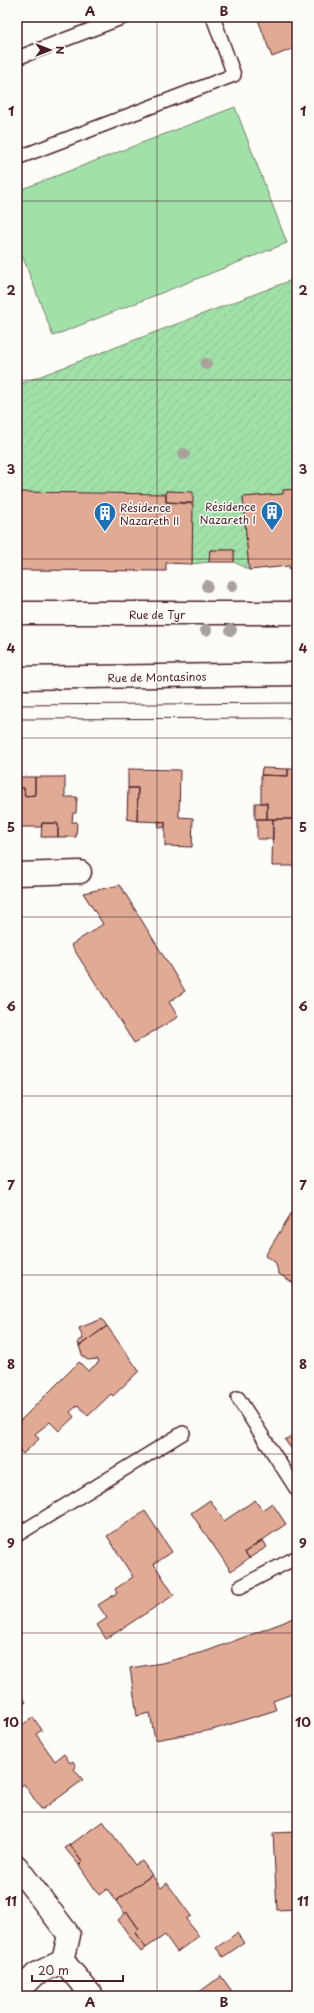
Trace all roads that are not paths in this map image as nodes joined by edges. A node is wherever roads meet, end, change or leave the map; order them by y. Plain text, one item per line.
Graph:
1 (124, 17) edge
2 (213, 17) edge
3 (17, 58) edge
4 (17, 158) edge
5 (17, 613) edge
6 (297, 613) edge
7 (297, 674) edge
8 (17, 678) edge
9 (80, 872) dead end
10 (17, 874) edge
11 (238, 1398) dead end
12 (183, 1433) dead end
13 (297, 1490) edge
14 (17, 1535) edge
15 (297, 1557) edge
16 (240, 1587) dead end
17 (17, 1867) edge
18 (63, 1961) junction
19 (17, 1993) edge
20 (92, 1996) edge

1 - 3 lane
2 - 4 lane
5 - 6 street, Rue de Tyr
7 - 8 street, Rue de Montasinos
9 - 10 street
11 - 13 lane
12 - 14 lane
15 - 16 lane
17 - 18 street
18 - 19 street
18 - 20 street

